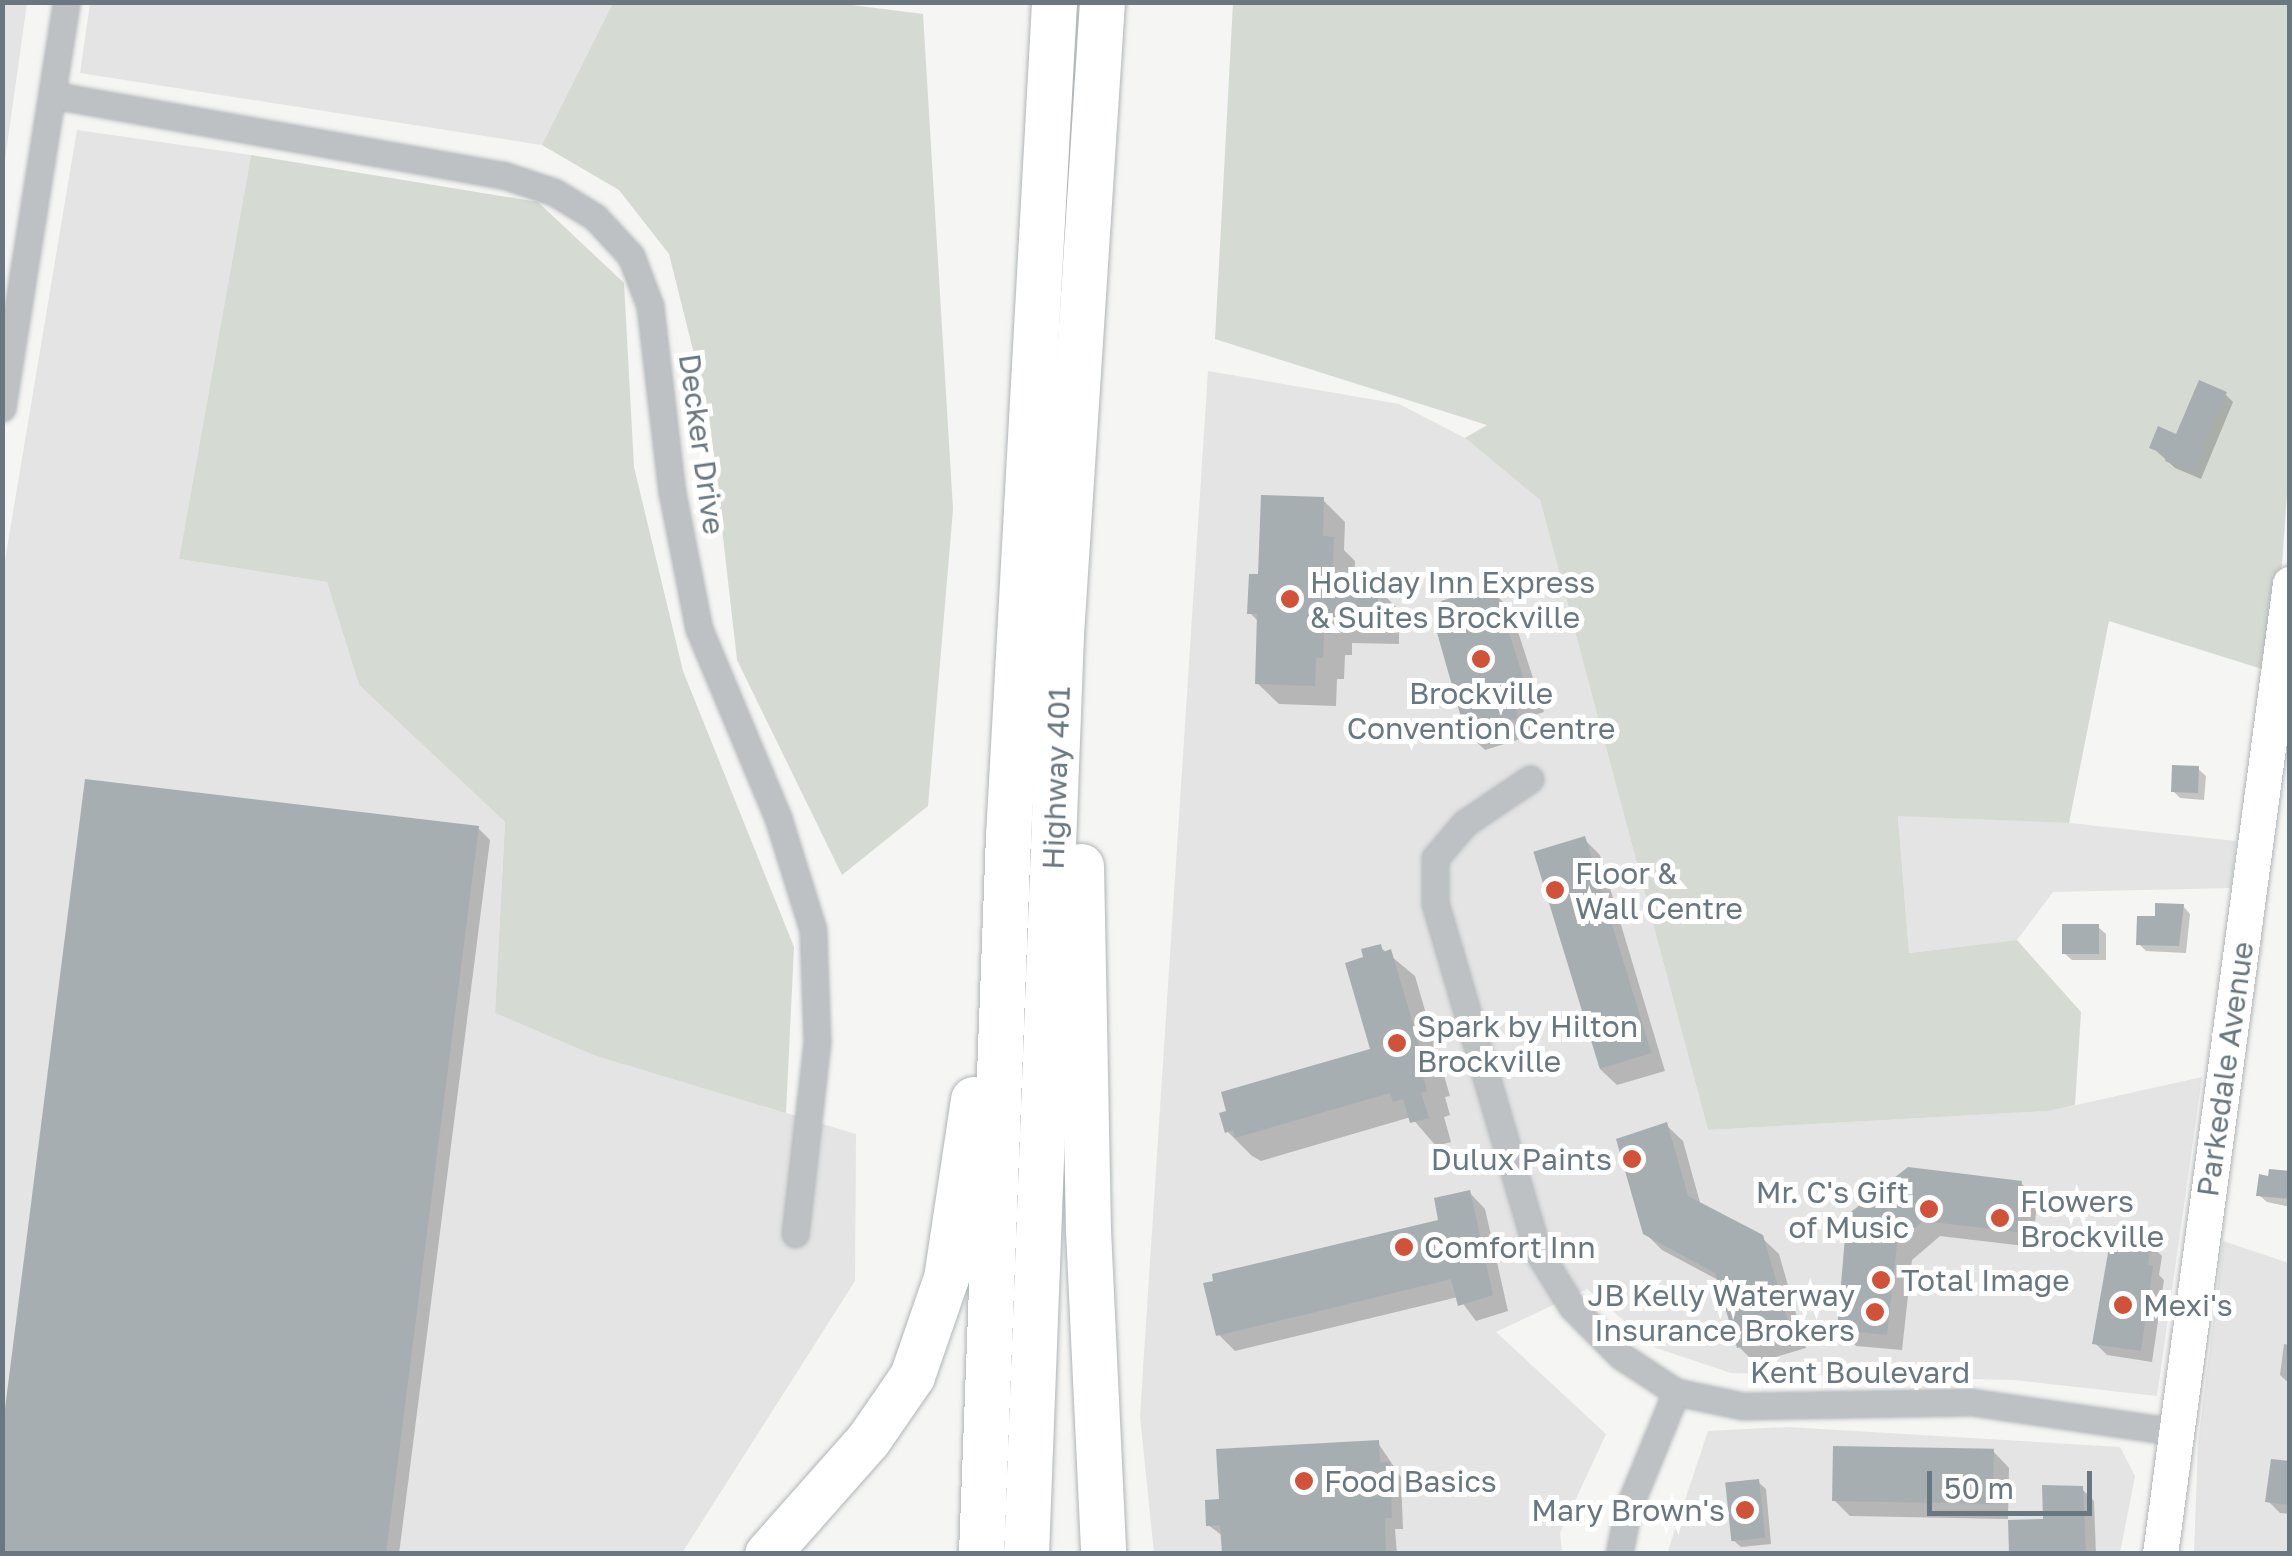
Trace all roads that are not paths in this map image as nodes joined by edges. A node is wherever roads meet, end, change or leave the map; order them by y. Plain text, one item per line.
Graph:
1 (66, 2) edge
2 (1054, 2) edge
3 (1102, 2) edge
4 (52, 95) junction
5 (2, 408) edge
6 (2290, 584) edge
7 (1062, 634) junction
8 (2278, 757) edge
9 (1530, 779) dead end
10 (1008, 836) junction
11 (794, 1234) dead end
12 (1676, 1392) junction
13 (2176, 1432) junction
14 (767, 1554) edge
15 (981, 1554) edge
16 (1026, 1554) edge
17 (1103, 1554) edge
18 (1619, 1554) edge
19 (2160, 1554) edge

1 - 4 street
2 - 10 highway, Highway 401
3 - 7 highway, Highway 401
4 - 5 street
4 - 11 street, Decker Drive
6 - 8 street, Parkedale Avenue
7 - 16 highway, Highway 401
7 - 17 highway
8 - 13 street, Parkedale Avenue
9 - 12 street, Kent Boulevard
10 - 14 highway
10 - 15 highway, Highway 401
12 - 13 street, Kent Boulevard
12 - 18 street
13 - 19 street, Parkedale Avenue

